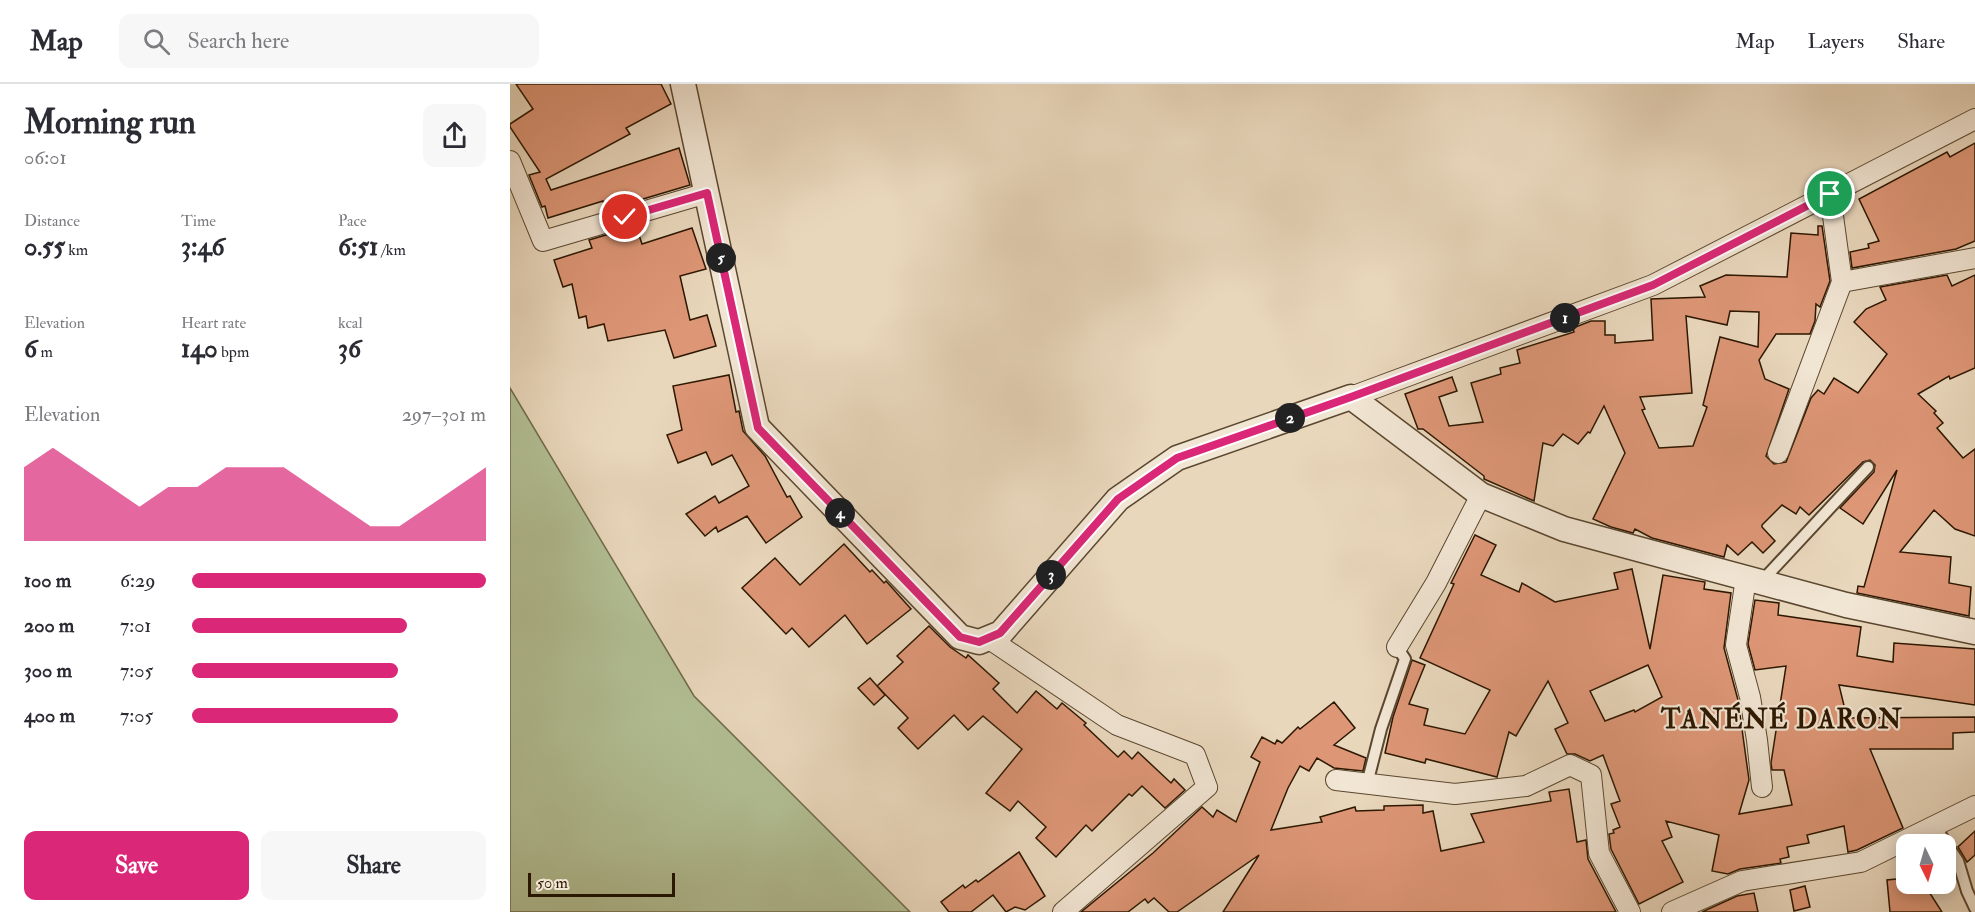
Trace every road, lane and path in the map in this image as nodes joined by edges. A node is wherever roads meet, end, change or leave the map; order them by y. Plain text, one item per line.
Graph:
1 (683, 84) edge
2 (1975, 118) edge
3 (510, 161) edge
4 (707, 193) junction
5 (1830, 194) junction
6 (1975, 258) edge
7 (1842, 282) junction
8 (1351, 397) junction
9 (1779, 453) dead end
10 (1868, 467) dead end
11 (1481, 495) junction
12 (1753, 580) junction
13 (1975, 632) edge
14 (988, 638) junction
15 (1397, 647) joint
16 (1336, 780) dead end
17 (1366, 784) junction
18 (1762, 787) dead end
19 (1975, 806) edge
20 (1934, 825) junction
21 (1975, 908) edge
22 (1062, 912) edge
23 (1630, 912) edge
24 (1672, 912) edge

1 - 4 street
2 - 5 street
3 - 4 street
4 - 14 street
5 - 7 street
5 - 8 street
6 - 7 street
7 - 9 street
8 - 11 street
8 - 14 street
10 - 12 lane
11 - 12 street
11 - 15 street
12 - 13 street
12 - 18 street
14 - 22 street
15 - 17 lane
16 - 17 street
17 - 23 street
19 - 20 street
20 - 21 lane
20 - 24 street

